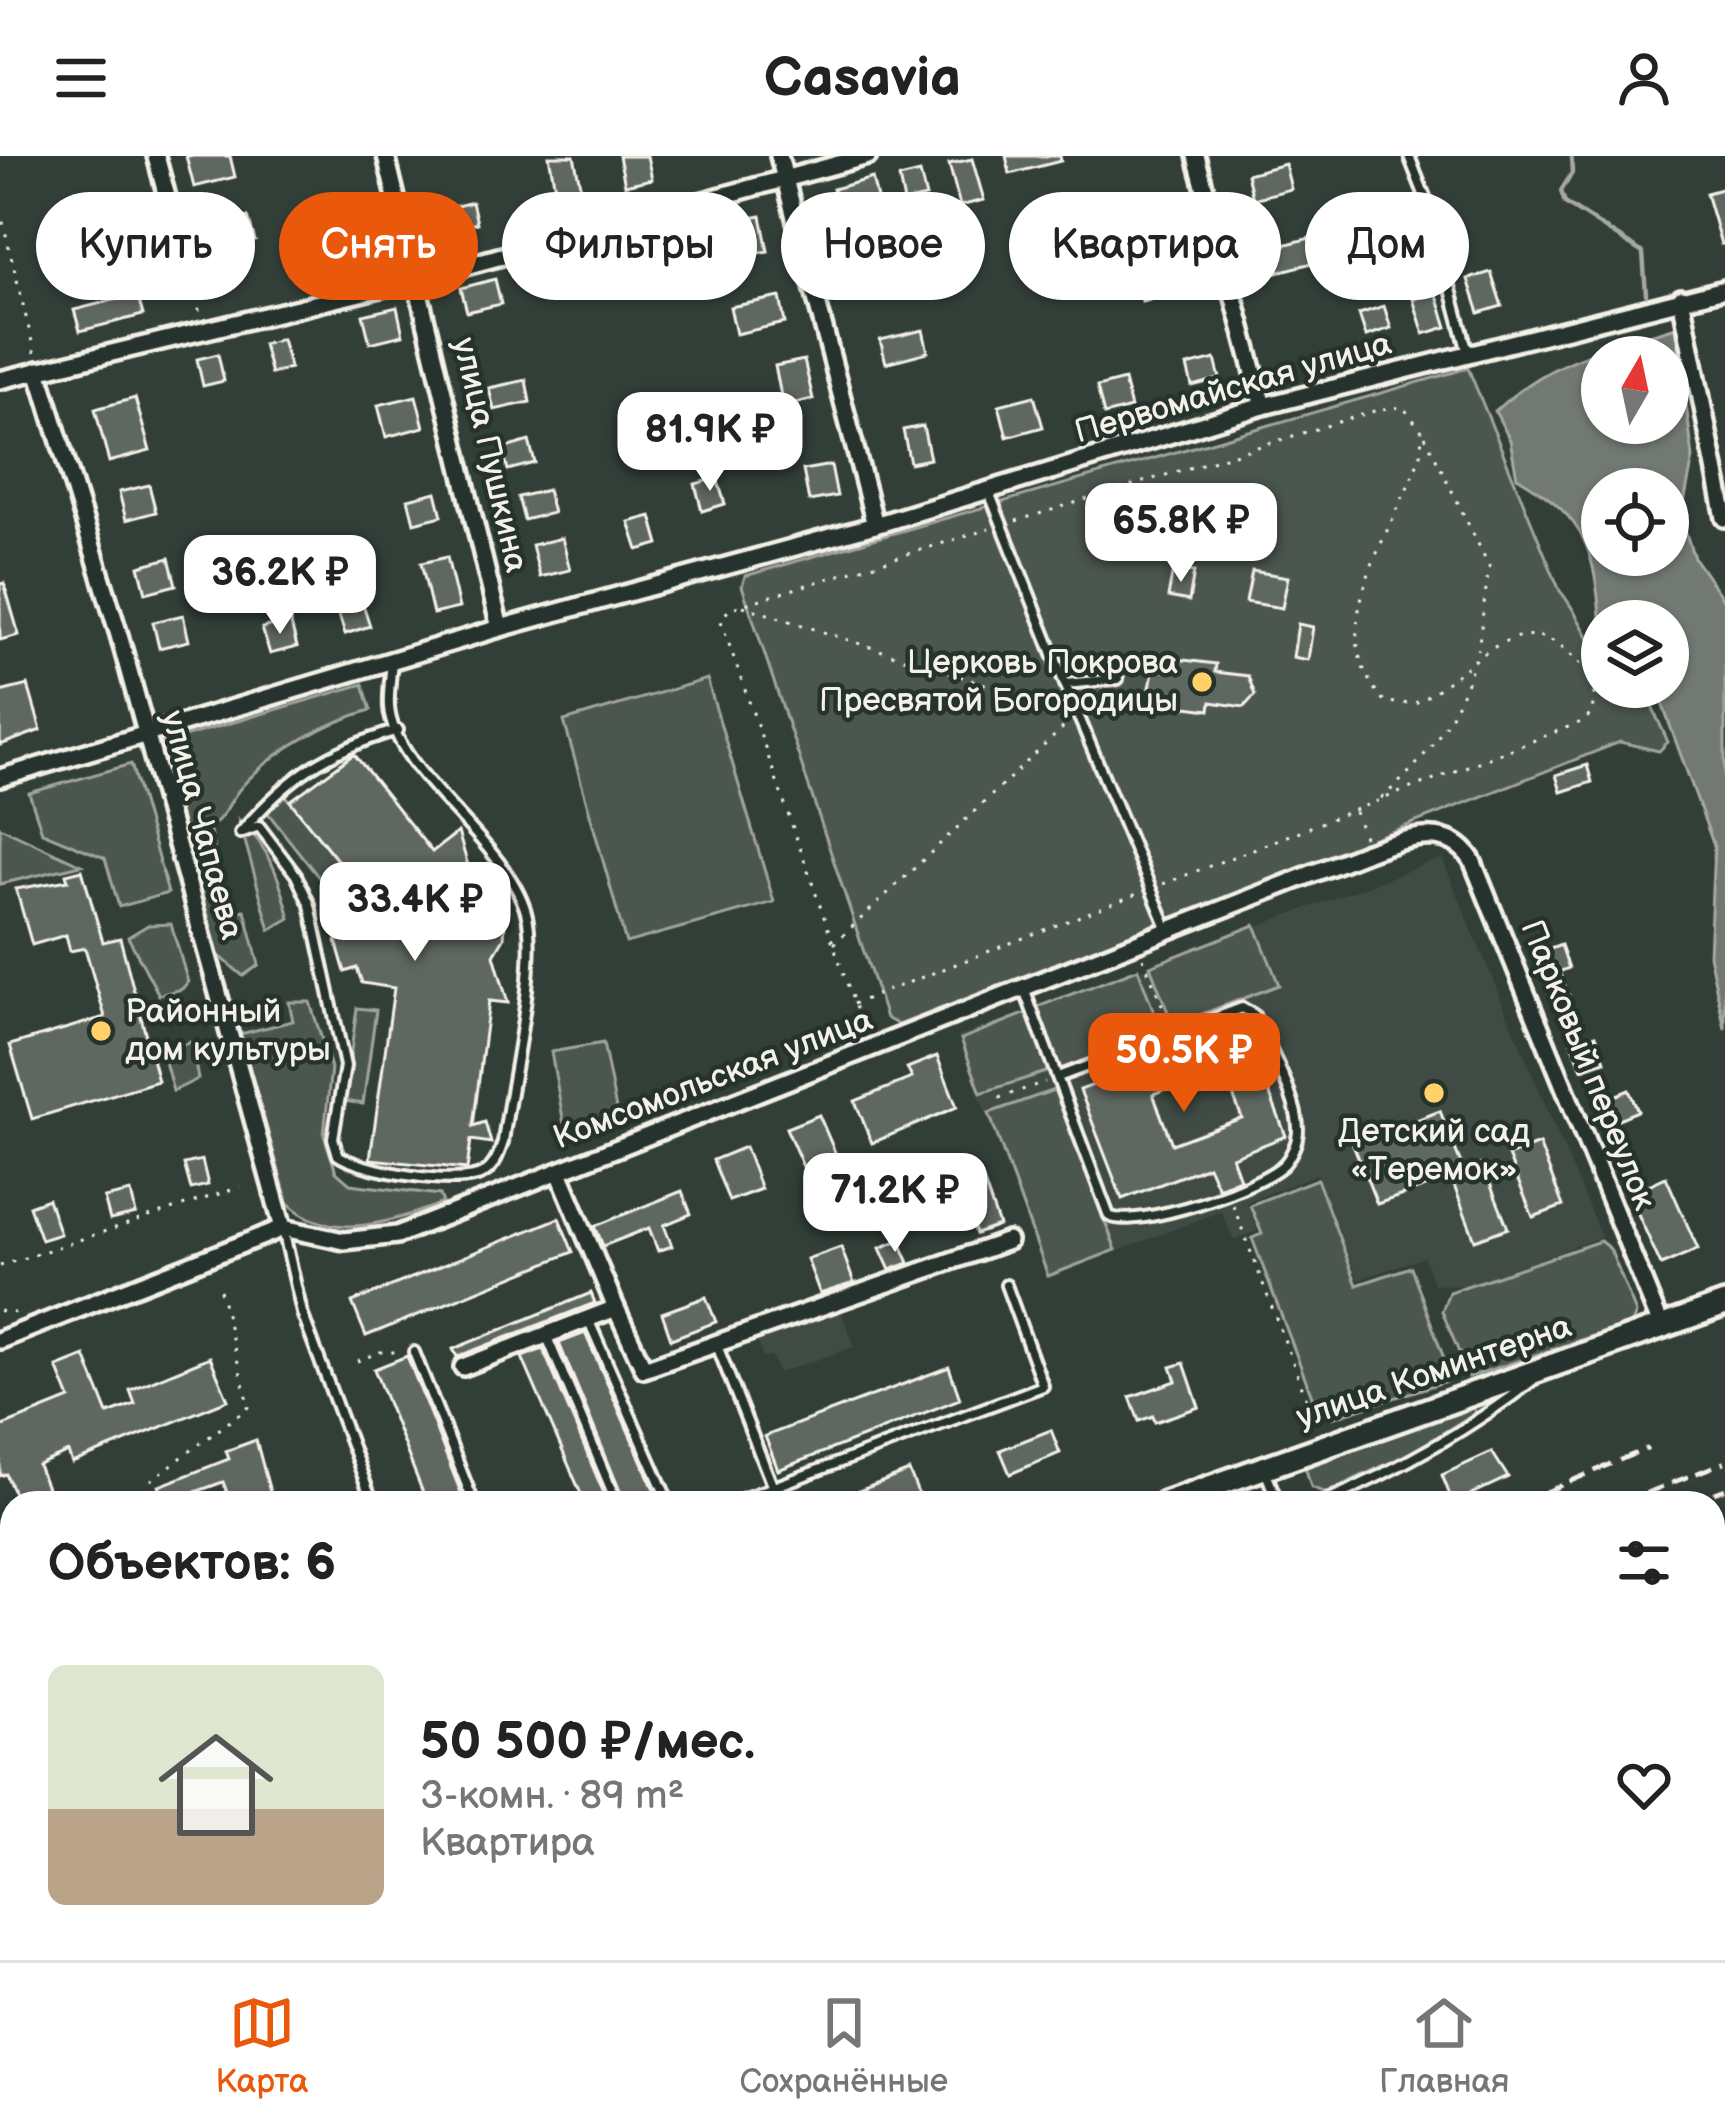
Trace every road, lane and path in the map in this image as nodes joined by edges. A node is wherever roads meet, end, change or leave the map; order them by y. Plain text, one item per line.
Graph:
1 (156, 156) edge
2 (386, 156) edge
3 (779, 156) edge
4 (868, 156) edge
5 (1196, 156) edge
6 (1409, 156) edge
7 (784, 179) junction
8 (166, 192) edge
9 (395, 192) edge
10 (0, 210) edge
11 (478, 263) edge
12 (1725, 289) edge
13 (1681, 298) junction
14 (196, 300) edge
15 (326, 300) edge
16 (423, 300) edge
17 (204, 328) junction
18 (1468, 353) junction
19 (38, 370) junction
20 (0, 380) edge
21 (1263, 406) junction
22 (1422, 431) junction
23 (989, 490) junction
24 (1725, 518) edge
25 (875, 525) junction
26 (1002, 525) junction
27 (741, 606) junction
28 (500, 628) junction
29 (1476, 654) junction
30 (392, 660) junction
31 (1118, 679) dead end
32 (1065, 684) junction
33 (1078, 714) junction
34 (398, 730) junction
35 (146, 734) junction
36 (0, 778) edge
37 (1375, 802) junction
38 (1354, 810) junction
39 (1444, 837) joint
40 (1370, 851) junction
41 (1149, 890) junction
42 (1169, 933) junction
43 (832, 945) junction
44 (1138, 945) junction
45 (1024, 989) junction
46 (853, 1004) junction
47 (1168, 1022) dead end
48 (867, 1042) dead end
49 (1058, 1077) junction
50 (999, 1098) dead end
51 (559, 1172) junction
52 (239, 1187) dead end
53 (1234, 1208) dead end
54 (283, 1228) junction
55 (1008, 1241) dead end
56 (0, 1266) edge
57 (218, 1282) dead end
58 (1006, 1285) dead end
59 (1725, 1304) edge
60 (616, 1308) junction
61 (588, 1319) junction
62 (1662, 1328) junction
63 (546, 1336) junction
64 (0, 1340) edge
65 (716, 1342) junction
66 (414, 1352) joint
67 (357, 1361) dead end
68 (464, 1367) dead end
69 (1544, 1372) junction
70 (1318, 1428) dead end
71 (1263, 1466) junction
72 (772, 1485) junction
73 (147, 1491) edge
74 (369, 1491) edge
75 (469, 1491) edge
76 (611, 1491) edge
77 (664, 1491) edge
78 (758, 1491) edge
79 (774, 1491) edge
80 (1197, 1491) edge
81 (1273, 1491) edge
82 (1348, 1491) edge

1 - 8 street
2 - 9 street, улица Пушкина
3 - 7 street
4 - 7 street
5 - 21 street
6 - 18 lane
7 - 11 street
7 - 25 street
10 - 19 path
12 - 13 street, Первомайская улица
13 - 18 street, Первомайская улица
13 - 24 street
14 - 17 path
15 - 17 street
16 - 28 street, улица Пушкина
17 - 19 street
18 - 21 street, Первомайская улица
19 - 20 street
19 - 35 street, улица Чапаева
21 - 23 street, Первомайская улица
22 - 26 path
22 - 29 path
22 - 29 path
23 - 25 street, Первомайская улица
23 - 26 lane
25 - 28 street, Первомайская улица
26 - 27 path
26 - 32 lane
27 - 33 path
27 - 43 path
28 - 30 street, Первомайская улица
29 - 37 path
29 - 37 path
30 - 34 lane
30 - 35 street, Первомайская улица
31 - 32 lane
32 - 33 lane
33 - 41 lane
33 - 43 path
34 - 34 lane
35 - 36 street, Первомайская улица
35 - 54 street, улица Чапаева
37 - 38 path
38 - 40 path
38 - 41 path
39 - 40 street, Комсомольская улица
39 - 62 street, Парковый переулок
40 - 42 street, Комсомольская улица
41 - 42 lane
41 - 46 path
42 - 44 street, Комсомольская улица
43 - 46 path
44 - 45 street, Комсомольская улица
44 - 47 path
45 - 49 lane
45 - 51 street, Комсомольская улица
46 - 48 path
49 - 49 lane
49 - 50 path
51 - 54 street, Комсомольская улица
51 - 60 street
52 - 56 path
53 - 70 path
54 - 64 street, Комсомольская улица
54 - 74 lane
55 - 65 street
57 - 73 path
58 - 72 lane
59 - 62 street, улица Коминтерна
60 - 61 street
60 - 65 street
61 - 63 street
61 - 77 lane
62 - 69 street, улица Коминтерна
63 - 68 street
63 - 76 lane
65 - 72 lane
66 - 67 path
66 - 75 lane
69 - 71 street, улица Коминтерна
69 - 82 lane
71 - 80 street, улица Коминтерна
71 - 81 lane
72 - 78 lane
72 - 79 lane

